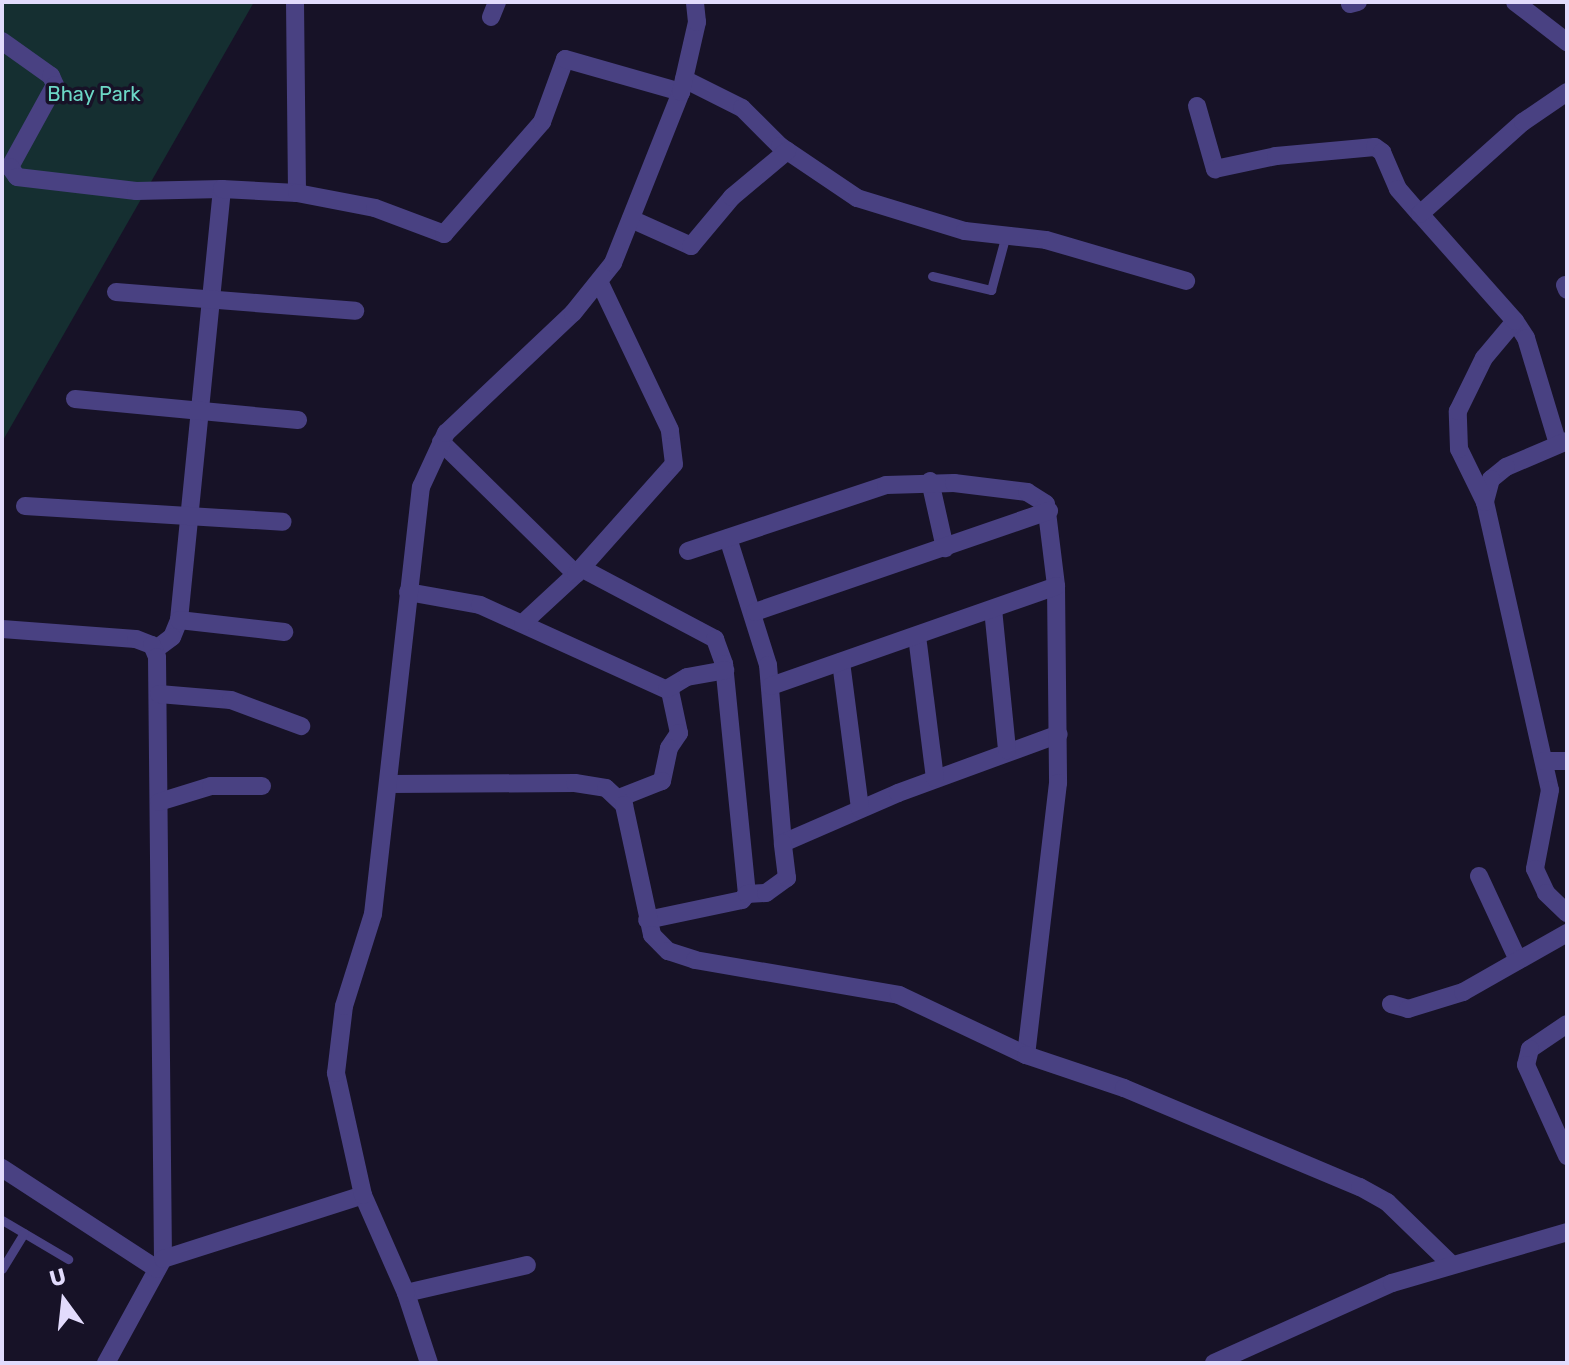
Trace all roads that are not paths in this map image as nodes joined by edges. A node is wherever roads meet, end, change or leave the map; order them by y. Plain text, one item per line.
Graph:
1 (295, 2) edge
2 (695, 2) edge
3 (1515, 2) edge
4 (2, 41) edge
5 (1567, 42) edge
6 (683, 86) junction
7 (1567, 92) edge
8 (1197, 106) dead end
9 (787, 151) junction
10 (222, 189) junction
11 (297, 193) junction
12 (1420, 214) junction
13 (631, 219) junction
14 (1005, 238) junction
15 (932, 276) dead end
16 (1186, 281) dead end
17 (600, 283) junction
18 (116, 292) dead end
19 (214, 300) junction
20 (355, 311) dead end
21 (1515, 321) junction
22 (75, 399) dead end
23 (201, 411) junction
24 (298, 420) dead end
25 (441, 442) junction
26 (1562, 443) edge
27 (930, 481) junction
28 (1485, 502) junction
29 (25, 506) dead end
30 (1049, 511) junction
31 (192, 517) junction
32 (283, 522) dead end
33 (728, 538) junction
34 (945, 548) junction
35 (688, 551) dead end
36 (578, 571) junction
37 (1056, 586) junction
38 (408, 592) junction
39 (993, 609) junction
40 (755, 612) junction
41 (179, 620) junction
42 (523, 623) junction
43 (2, 629) edge
44 (284, 632) dead end
45 (917, 636) junction
46 (155, 650) junction
47 (841, 662) junction
48 (725, 670) junction
49 (771, 686) junction
50 (667, 689) junction
51 (159, 694) junction
52 (301, 726) dead end
53 (1059, 734) junction
54 (1007, 750) junction
55 (1544, 761) junction
56 (1567, 761) edge
57 (935, 778) junction
58 (389, 784) junction
59 (262, 786) dead end
60 (619, 798) junction
61 (159, 802) junction
62 (860, 809) junction
63 (783, 843) junction
64 (1479, 876) dead end
65 (747, 894) junction
66 (1567, 913) edge
67 (647, 920) junction
68 (1567, 933) edge
69 (1518, 960) junction
70 (1391, 1004) dead end
71 (1567, 1024) edge
72 (1026, 1055) junction
73 (1567, 1156) edge
74 (2, 1168) edge
75 (363, 1195) junction
76 (2, 1220) edge
77 (1567, 1232) edge
78 (24, 1233) junction
79 (68, 1259) dead end
80 (1450, 1263) junction
81 (160, 1264) junction
82 (527, 1265) dead end
83 (2, 1269) edge
84 (406, 1293) junction
85 (106, 1363) edge
86 (429, 1363) edge
87 (1214, 1363) edge

1 - 11 street
2 - 6 street
3 - 5 street
4 - 10 street
6 - 9 street
6 - 11 street
6 - 13 street
7 - 12 street
8 - 12 street
9 - 13 street
9 - 14 street
10 - 11 street
10 - 19 street
12 - 21 street
13 - 17 street
14 - 15 lane
14 - 16 street
17 - 25 street
17 - 36 street
18 - 19 street
19 - 20 street
19 - 23 street
21 - 26 street
21 - 28 street
22 - 23 street
23 - 24 street
23 - 31 street
25 - 36 street
25 - 38 street
26 - 28 street
27 - 30 street
27 - 33 street
27 - 34 street
28 - 55 street
29 - 31 street
30 - 34 street
30 - 37 street
31 - 32 street
31 - 41 street
33 - 35 street
33 - 40 street
34 - 40 street
36 - 42 street
36 - 48 street
37 - 39 street
37 - 53 street
38 - 42 street
38 - 58 street
39 - 45 street
39 - 54 street
40 - 49 street
41 - 44 street
41 - 46 street
42 - 50 street
43 - 46 street
45 - 47 street
45 - 57 street
46 - 51 street
47 - 49 street
47 - 62 street
48 - 50 street
48 - 65 street
49 - 63 street
50 - 60 street
51 - 52 street
51 - 61 street
53 - 54 street
53 - 72 street
54 - 57 street
55 - 56 street
55 - 66 street
57 - 62 street
58 - 60 street
58 - 75 street
59 - 61 street
60 - 67 street
61 - 81 street
62 - 63 street
63 - 65 street
64 - 69 street
65 - 67 street
67 - 72 street
68 - 69 street
69 - 70 street
71 - 73 street
72 - 80 street
74 - 81 street
75 - 81 street
75 - 84 street
76 - 78 lane
77 - 80 street
78 - 79 lane
78 - 83 lane
80 - 87 street
81 - 85 street
82 - 84 street
84 - 86 street

